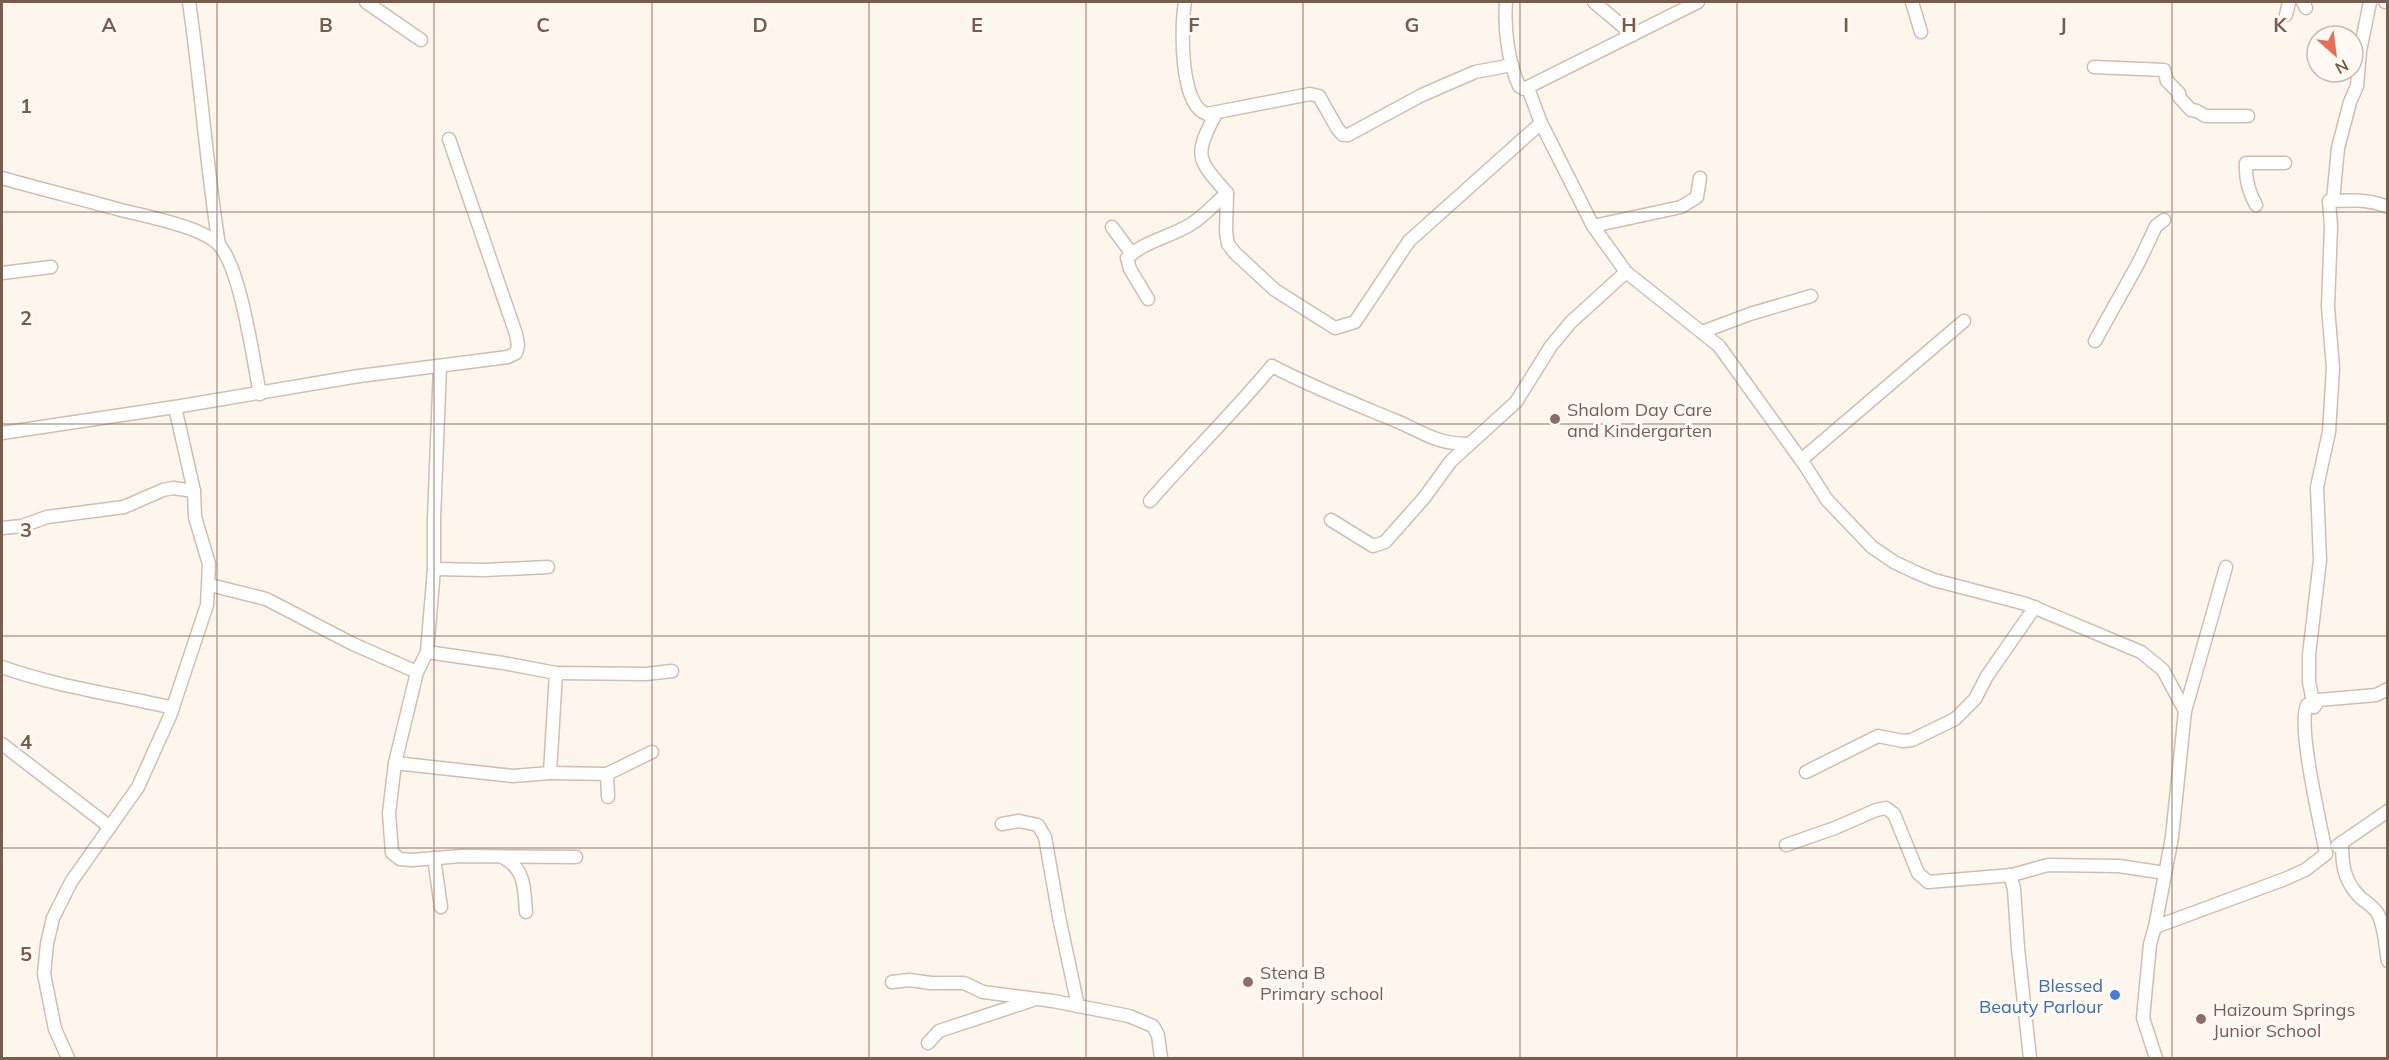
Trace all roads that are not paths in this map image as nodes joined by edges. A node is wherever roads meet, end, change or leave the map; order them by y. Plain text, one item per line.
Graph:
1 (189, 2) edge
2 (366, 2) edge
3 (1185, 2) edge
4 (1506, 2) edge
5 (1594, 2) edge
6 (1698, 2) edge
7 (1912, 2) edge
8 (2289, 2) edge
9 (2370, 2) edge
10 (2286, 15) dead end
11 (1921, 32) dead end
12 (1633, 35) junction
13 (421, 40) dead end
14 (1512, 65) junction
15 (2094, 67) dead end
16 (1528, 88) junction
17 (1216, 113) junction
18 (2247, 116) dead end
19 (1540, 123) junction
20 (449, 140) dead end
21 (2284, 163) dead end
22 (2, 178) edge
23 (1700, 178) dead end
24 (1227, 193) junction
25 (2333, 200) junction
26 (2256, 205) dead end
27 (2388, 207) edge
28 (2164, 220) dead end
29 (1593, 226) junction
30 (1112, 227) dead end
31 (219, 245) junction
32 (1131, 254) junction
33 (51, 267) dead end
34 (1626, 272) junction
35 (2, 273) edge
36 (1811, 296) dead end
37 (1148, 299) dead end
38 (1964, 321) dead end
39 (1702, 332) junction
40 (2094, 341) dead end
41 (440, 366) junction
42 (260, 394) junction
43 (176, 407) junction
44 (2, 433) edge
45 (1467, 444) junction
46 (1801, 460) junction
47 (194, 491) junction
48 (1150, 501) dead end
49 (1331, 520) dead end
50 (2, 528) edge
51 (548, 567) dead end
52 (2226, 567) dead end
53 (434, 569) junction
54 (210, 585) junction
55 (2035, 607) junction
56 (427, 652) junction
57 (2, 667) edge
58 (672, 671) dead end
59 (417, 672) junction
60 (556, 673) junction
61 (2388, 689) edge
62 (2314, 707) junction
63 (173, 708) junction
64 (2185, 711) junction
65 (2, 744) edge
66 (652, 752) dead end
67 (395, 763) junction
68 (1806, 772) dead end
69 (550, 773) junction
70 (607, 774) junction
71 (608, 797) dead end
72 (2388, 811) edge
73 (1002, 824) dead end
74 (110, 827) junction
75 (2342, 842) junction
76 (1786, 845) dead end
77 (2326, 854) junction
78 (576, 857) dead end
79 (434, 858) junction
80 (504, 858) junction
81 (2165, 873) junction
82 (2010, 874) junction
83 (441, 907) dead end
84 (526, 912) dead end
85 (2155, 927) junction
86 (2388, 961) edge
87 (892, 982) dead end
88 (1036, 999) junction
89 (1078, 1006) junction
90 (928, 1043) dead end
91 (68, 1059) edge
92 (1161, 1059) edge
93 (2030, 1059) edge
94 (2156, 1059) edge

1 - 31 street
2 - 13 street
3 - 17 street
4 - 14 street
5 - 12 street
6 - 12 street
7 - 11 street
8 - 10 street
9 - 25 street
12 - 16 street
14 - 16 street
14 - 17 street
15 - 18 street
16 - 19 street
17 - 24 street
19 - 24 street
19 - 29 street
20 - 41 street
21 - 26 street
22 - 31 street
23 - 29 street
24 - 32 street
25 - 27 street
25 - 62 street
28 - 40 street
29 - 34 street
30 - 32 street
31 - 42 street
32 - 37 street
33 - 35 street
34 - 39 street
34 - 45 street
36 - 39 street
38 - 46 street
39 - 46 street
41 - 42 street
41 - 53 street
42 - 43 street
43 - 44 street
43 - 47 street
45 - 48 street
45 - 49 street
46 - 55 street
47 - 50 street
47 - 54 street
51 - 53 street
52 - 64 street
53 - 56 street
54 - 59 street
54 - 63 street
55 - 64 street
55 - 68 street
56 - 59 street
56 - 60 street
57 - 63 street
58 - 60 street
59 - 67 street
60 - 69 street
61 - 62 street
62 - 77 street
63 - 74 street
64 - 81 street
65 - 74 street
66 - 70 street
67 - 69 street
67 - 79 street
69 - 70 street
70 - 71 street
72 - 75 street
73 - 89 street
74 - 91 street
75 - 77 street
75 - 86 street
76 - 82 street
77 - 85 street
78 - 80 street
79 - 80 street
79 - 83 street
80 - 84 street
81 - 82 street
81 - 85 street
82 - 93 street
85 - 94 street
87 - 88 street
88 - 89 street
88 - 90 street
89 - 92 street

